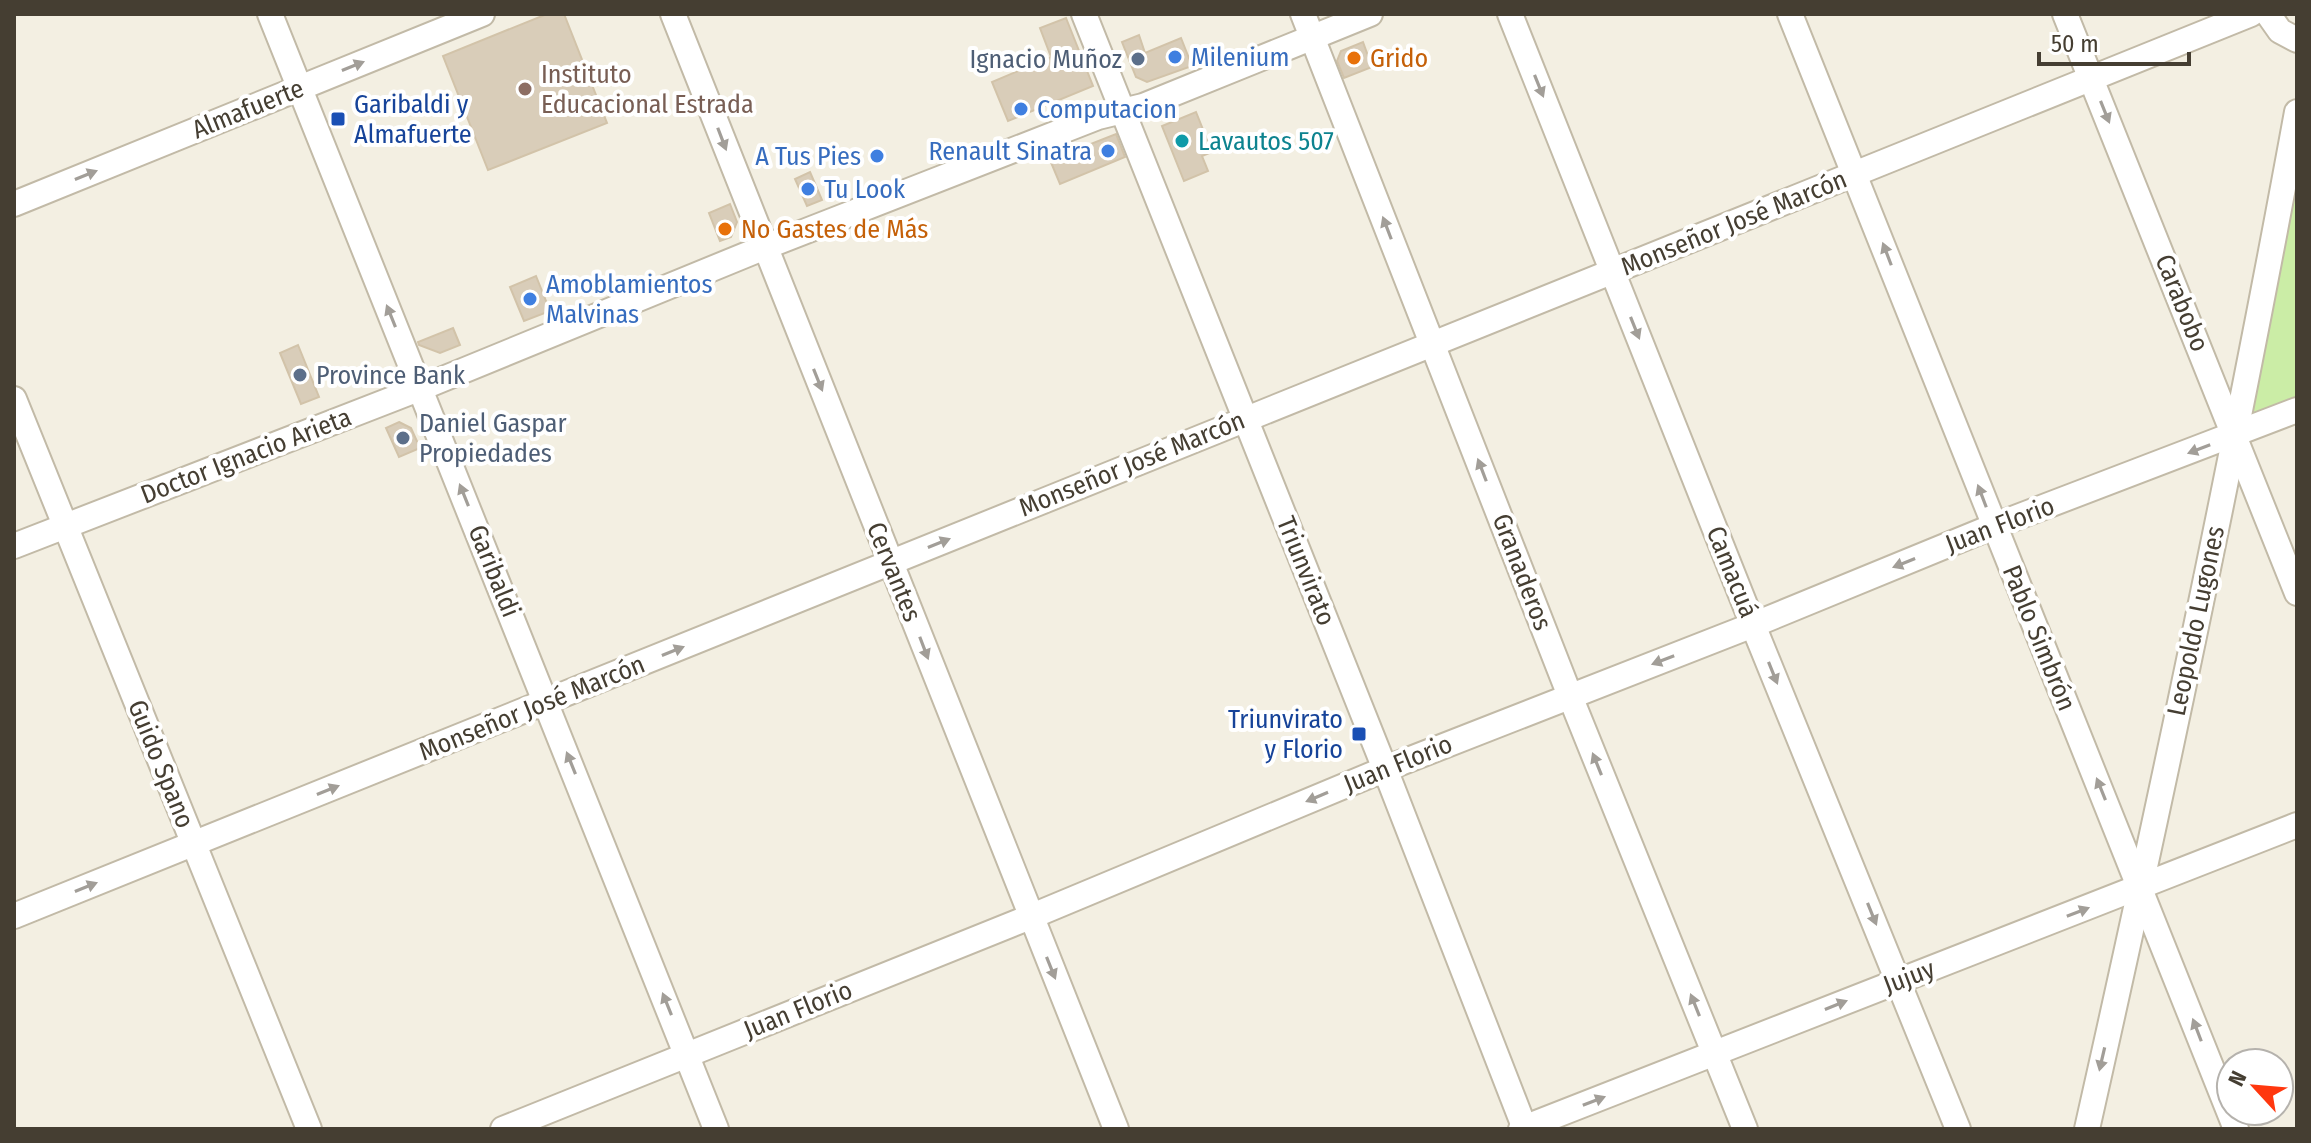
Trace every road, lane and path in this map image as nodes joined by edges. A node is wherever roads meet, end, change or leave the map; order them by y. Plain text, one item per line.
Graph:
1 (270, 14) edge
2 (482, 14) edge
3 (673, 14) edge
4 (1084, 14) edge
5 (1303, 14) edge
6 (1370, 14) edge
7 (1510, 14) edge
8 (1790, 14) edge
9 (2065, 14) edge
10 (2251, 14) edge
11 (2268, 14) edge
12 (1312, 37) junction
13 (2297, 40) edge
14 (2091, 79) junction
15 (298, 89) junction
16 (1122, 110) junction
17 (2297, 112) edge
18 (1855, 174) junction
19 (14, 204) edge
20 (765, 247) junction
21 (1613, 271) junction
22 (1433, 344) junction
23 (421, 388) junction
24 (14, 399) edge
25 (2297, 410) edge
26 (1245, 419) junction
27 (2235, 435) junction
28 (64, 526) junction
29 (1994, 526) junction
30 (14, 546) edge
31 (891, 563) junction
32 (2297, 593) edge
33 (1753, 625) junction
34 (1570, 696) junction
35 (546, 702) junction
36 (1385, 769) junction
37 (2297, 825) edge
38 (193, 844) junction
39 (2141, 888) junction
40 (14, 916) edge
41 (1030, 917) junction
42 (1899, 980) junction
43 (1714, 1053) junction
44 (687, 1055) junction
45 (309, 1129) edge
46 (503, 1129) edge
47 (716, 1129) edge
48 (1116, 1129) edge
49 (1523, 1129) edge
50 (1745, 1129) edge
51 (1958, 1129) edge
52 (2087, 1129) edge
53 (2236, 1129) edge

1 - 15 street, Garibaldi
15 -> 2 street, Almafuerte
3 -> 20 street, Cervantes
4 - 16 street, Triunvirato
5 - 12 street, Granaderos
6 - 12 street, Doctor Ignacio Arieta
7 -> 21 street, Camacuá
8 - 18 street, Pablo Simbrón
9 - 14 street, Carabobo
10 - 14 street, Monseñor José Marcón
11 - 13 street
12 - 16 street, Doctor Ignacio Arieta
22 -> 12 street, Granaderos
14 - 18 street, Monseñor José Marcón
14 -> 27 street, Carabobo
19 -> 15 street, Almafuerte
23 -> 15 street, Garibaldi
16 - 20 street, Doctor Ignacio Arieta
16 - 26 street, Triunvirato
17 - 27 street, Leopoldo Lugones
18 - 21 street, Monseñor José Marcón
29 -> 18 street, Pablo Simbrón
20 - 23 street, Doctor Ignacio Arieta
20 -> 31 street, Cervantes
21 - 22 street, Monseñor José Marcón
21 -> 33 street, Camacuá
22 - 26 street, Monseñor José Marcón
34 -> 22 street, Granaderos
23 - 28 street, Doctor Ignacio Arieta
35 -> 23 street, Garibaldi
24 - 28 street, Guido Spano
25 - 27 street, Juan Florio
31 -> 26 street, Monseñor José Marcón
26 - 36 street, Triunvirato
27 -> 29 street, Juan Florio
27 - 32 street, Carabobo
27 - 39 street, Leopoldo Lugones
28 - 30 street, Doctor Ignacio Arieta
28 - 38 street, Guido Spano
29 -> 33 street, Juan Florio
39 -> 29 street, Pablo Simbrón
35 -> 31 street, Monseñor José Marcón
31 -> 41 street, Cervantes
33 -> 34 street, Juan Florio
33 -> 42 street, Camacuá
34 - 36 street, Juan Florio
43 -> 34 street, Granaderos
38 -> 35 street, Monseñor José Marcón
44 -> 35 street, Garibaldi
36 -> 41 street, Juan Florio
36 - 49 street, Triunvirato
37 - 39 street, Jujuy
40 -> 38 street, Monseñor José Marcón
38 - 45 street, Guido Spano
42 -> 39 street, Jujuy
39 -> 52 street, Leopoldo Lugones
53 -> 39 street, Pablo Simbrón
41 - 44 street, Juan Florio
41 -> 48 street, Cervantes
43 -> 42 street, Jujuy
42 - 51 street, Camacuá
49 -> 43 street, Jujuy
43 - 50 street, Granaderos
44 - 46 street, Juan Florio
44 - 47 street, Garibaldi

